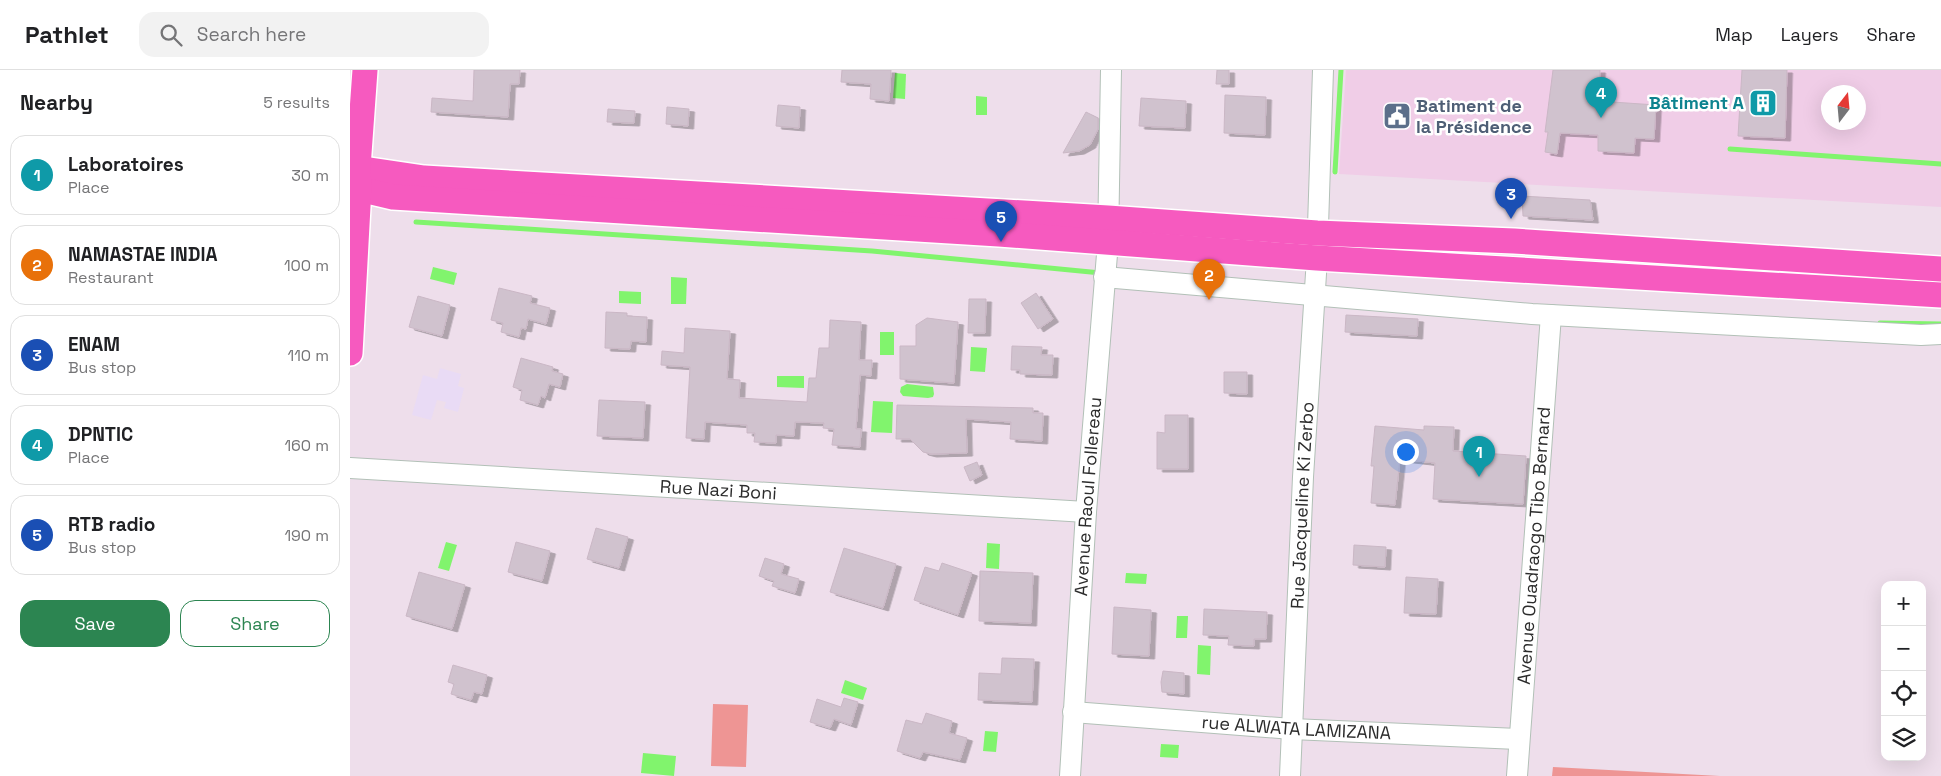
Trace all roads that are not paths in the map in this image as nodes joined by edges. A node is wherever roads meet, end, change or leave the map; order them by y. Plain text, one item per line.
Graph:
1 (365, 70) edge
2 (1111, 70) edge
3 (1323, 70) edge
4 (354, 177) edge
5 (1108, 230) junction
6 (1317, 233) junction
7 (1317, 258) junction
8 (1941, 269) edge
9 (1104, 277) junction
10 (1941, 295) edge
11 (1313, 296) junction
12 (1550, 315) junction
13 (1941, 334) edge
14 (350, 353) edge
15 (350, 468) edge
16 (1086, 512) junction
17 (1073, 712) junction
18 (1292, 729) junction
19 (1518, 738) junction
20 (1070, 776) edge
21 (1290, 776) edge
22 (1516, 776) edge

1 - 4 main road
2 - 5 street, Avenue Raoul Follereau
3 - 6 street, Rue Jacqueline Ki Zerbo
4 - 5 main road
4 - 14 main road
5 - 6 main road
5 - 7 main road
5 - 9 street, Avenue Raoul Follereau
6 - 7 street, Rue Jacqueline Ki Zerbo
6 - 8 main road
7 - 10 main road
7 - 11 street, Rue Jacqueline Ki Zerbo
9 - 11 street
9 - 16 street, Avenue Raoul Follereau
11 - 12 street
11 - 18 street, Rue Jacqueline Ki Zerbo
12 - 13 street
12 - 19 street, Avenue Ouadraogo Tibo Bernard
15 - 16 street, Rue Nazi Boni
16 - 17 street, Avenue Raoul Follereau
17 - 18 street, rue ALWATA LAMIZANA
17 - 20 street, Avenue Raoul Follereau
18 - 19 street, rue ALWATA LAMIZANA
18 - 21 street, Rue Jacqueline Ki Zerbo
19 - 22 street, Avenue Ouadraogo Tibo Bernard

